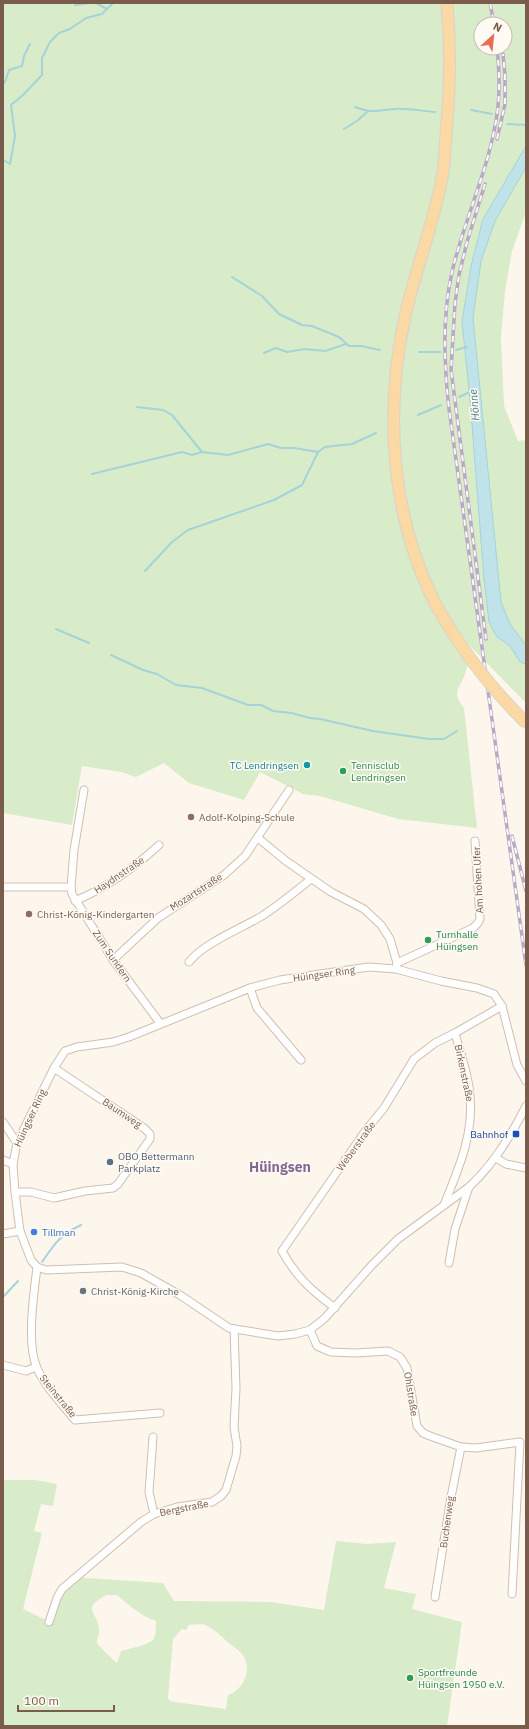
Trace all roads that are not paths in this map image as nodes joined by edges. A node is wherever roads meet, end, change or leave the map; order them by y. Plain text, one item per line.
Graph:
1 (447, 3) edge
2 (526, 723) edge
3 (84, 790) dead end
4 (289, 790) dead end
5 (258, 838) junction
6 (475, 841) dead end
7 (159, 844) dead end
8 (311, 879) junction
9 (3, 887) edge
10 (71, 887) junction
11 (75, 901) junction
12 (113, 960) junction
13 (189, 962) dead end
14 (396, 966) junction
15 (250, 988) junction
16 (502, 1006) junction
17 (160, 1023) junction
18 (456, 1033) junction
19 (301, 1060) dead end
20 (54, 1068) junction
21 (526, 1081) edge
22 (526, 1106) edge
23 (3, 1122) edge
24 (17, 1143) junction
25 (496, 1158) junction
26 (3, 1160) edge
27 (13, 1164) junction
28 (526, 1168) edge
29 (469, 1187) junction
30 (15, 1192) junction
31 (444, 1205) junction
32 (20, 1230) junction
33 (3, 1234) edge
34 (449, 1263) dead end
35 (37, 1267) junction
36 (336, 1308) junction
37 (234, 1329) junction
38 (310, 1330) junction
39 (3, 1365) edge
40 (36, 1367) junction
41 (160, 1413) dead end
42 (153, 1437) dead end
43 (523, 1442) edge
44 (462, 1447) junction
45 (154, 1514) junction
46 (512, 1594) dead end
47 (435, 1597) dead end
48 (49, 1622) dead end

1 - 2 main road, bridge
3 - 10 street, Zum Sundern
4 - 5 street, Mozartstraße
5 - 8 street
5 - 12 street, Mozartstraße
6 - 14 street, Am hohen Ufer
7 - 11 street, Haydnstraße
8 - 13 street
8 - 14 street
9 - 10 street
10 - 11 street, Zum Sundern
11 - 12 street, Zum Sundern
12 - 17 street, Zum Sundern
14 - 15 street, Hüingser Ring
14 - 16 street, Hüingser Ring
15 - 17 street, Hüingser Ring
15 - 19 street
16 - 18 street, Weberstraße
16 - 21 street, Hüingser Ring
17 - 20 street, Hüingser Ring
18 - 31 street, Birkenstraße
18 - 36 street, Weberstraße
20 - 24 street, Hüingser Ring
20 - 30 street, Baumweg
22 - 25 street
23 - 24 street
24 - 27 street, Hüingser Ring
25 - 28 street
25 - 29 street
26 - 27 street
27 - 30 street, Hüingser Ring
29 - 31 street
29 - 34 street
30 - 32 street, Hüingser Ring
31 - 36 street
32 - 33 street
32 - 35 street, Hüingser Ring
35 - 37 street
35 - 40 street, Steinstraße
36 - 38 street
37 - 38 street
37 - 45 street, Bergstraße
38 - 44 street, Ohlstraße
39 - 40 street
40 - 41 street, Steinstraße
42 - 45 street
43 - 44 street, Ohlstraße
43 - 46 street, Ohlstraße
44 - 47 street, Buchenweg
45 - 48 street, Bergstraße

